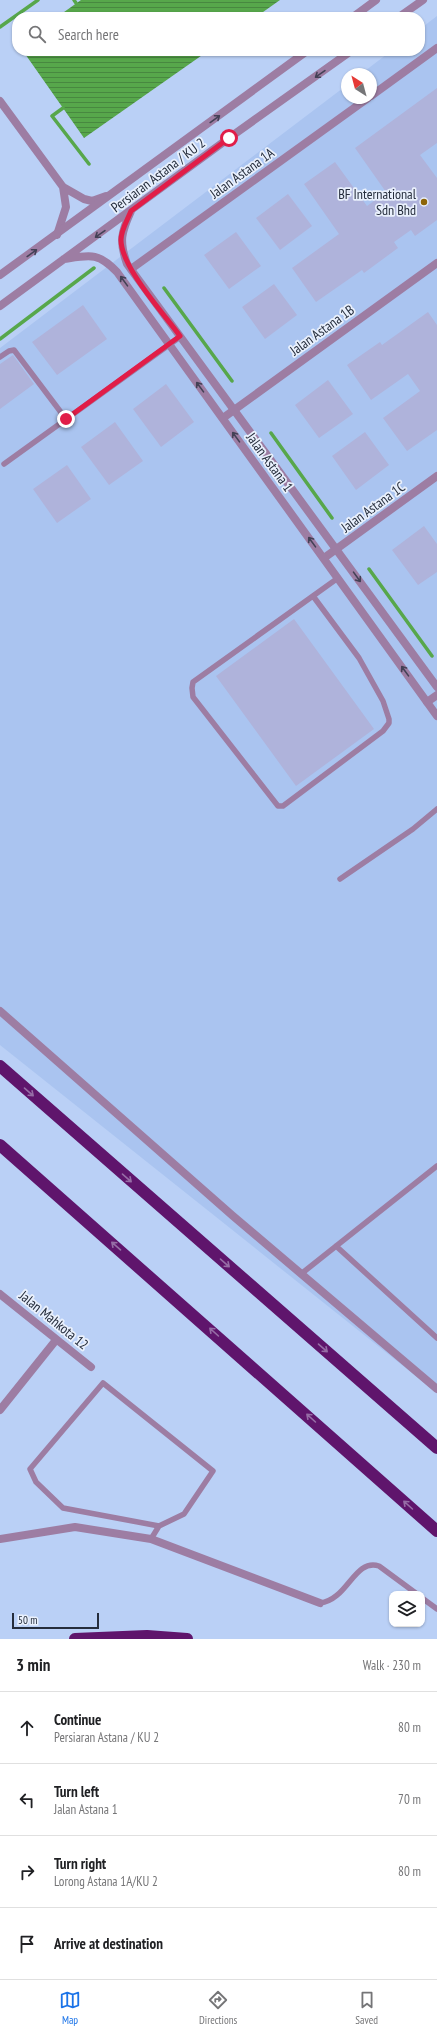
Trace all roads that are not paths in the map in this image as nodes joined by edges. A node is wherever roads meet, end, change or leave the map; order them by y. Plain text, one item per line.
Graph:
1 (376, 0) edge
2 (423, 0) edge
3 (360, 12) edge
4 (406, 12) edge
5 (437, 48) edge
6 (300, 56) edge
7 (344, 56) edge
8 (377, 92) edge
9 (0, 101) edge
10 (360, 104) edge
11 (63, 188) junction
12 (116, 192) junction
13 (131, 211) junction
14 (57, 235) junction
15 (64, 259) junction
16 (437, 263) edge
17 (131, 269) junction
18 (0, 276) edge
19 (0, 306) edge
20 (180, 336) junction
21 (170, 344) junction
22 (0, 357) edge
23 (234, 410) junction
24 (223, 418) junction
25 (66, 419) junction
26 (4, 464) dead end
27 (437, 476) edge
28 (336, 549) junction
29 (324, 558) junction
30 (338, 578) junction
31 (312, 596) junction
32 (437, 687) edge
33 (437, 695) edge
34 (427, 702) junction
35 (437, 716) edge
36 (437, 810) edge
37 (340, 879) dead end
38 (0, 1011) edge
39 (0, 1066) edge
40 (0, 1145) edge
41 (437, 1166) edge
42 (336, 1246) junction
43 (301, 1274) junction
44 (0, 1294) edge
45 (437, 1338) edge
46 (56, 1340) junction
47 (91, 1367) dead end
48 (437, 1389) edge
49 (0, 1410) edge
50 (437, 1448) edge
51 (159, 1526) junction
52 (437, 1530) edge
53 (0, 1539) edge
54 (151, 1539) junction
55 (413, 1591) edge
56 (425, 1600) edge
57 (320, 1603) joint
58 (437, 1609) edge
59 (78, 1639) edge
60 (187, 1639) edge

1 - 3 street
2 - 4 street
5 - 8 street
12 -> 6 street, Persiaran Astana / KU 2
7 -> 13 street, Persiaran Astana / KU 2
9 - 11 street
10 - 17 street, Jalan Astana 1A
11 - 12 street
11 - 14 street
12 - 14 street, Persiaran Astana / KU 2
13 -> 15 street, Persiaran Astana / KU 2
13 - 17 street, Jalan Astana 1
18 -> 14 street, Persiaran Astana / KU 2
15 - 19 street, Persiaran Astana / KU 2
21 -> 15 street, Jalan Astana 1
16 - 23 street, Jalan Astana 1B
17 - 20 street, Jalan Astana 1
20 - 21 lane
20 - 23 street, Jalan Astana 1
24 -> 21 street, Jalan Astana 1
21 - 25 lane
22 - 25 lane
23 - 24 street, Jalan Astana 1B
23 - 28 street, Jalan Astana 1
29 -> 24 street, Jalan Astana 1
25 - 26 lane
27 - 28 street, Jalan Astana 1C
28 - 29 street, Jalan Astana 1C
28 -> 32 street, Jalan Astana 1
29 - 30 street, Jalan Astana 1
30 - 31 lane
34 -> 30 street, Jalan Astana 1
31 - 31 lane
33 - 34 street
34 - 35 street, Jalan Astana 1
36 - 37 lane
38 - 43 street
39 -> 50 highway
52 -> 40 highway
41 - 42 lane
42 - 43 lane
42 - 45 lane
43 - 48 street
44 - 46 street, Jalan Mahkota 12
46 - 47 street, Jalan Mahkota 12
46 - 49 street
51 - 51 lane
51 - 54 lane
53 - 54 street
54 - 57 street
55 - 57 lane
56 - 58 lane
59 - 60 highway

